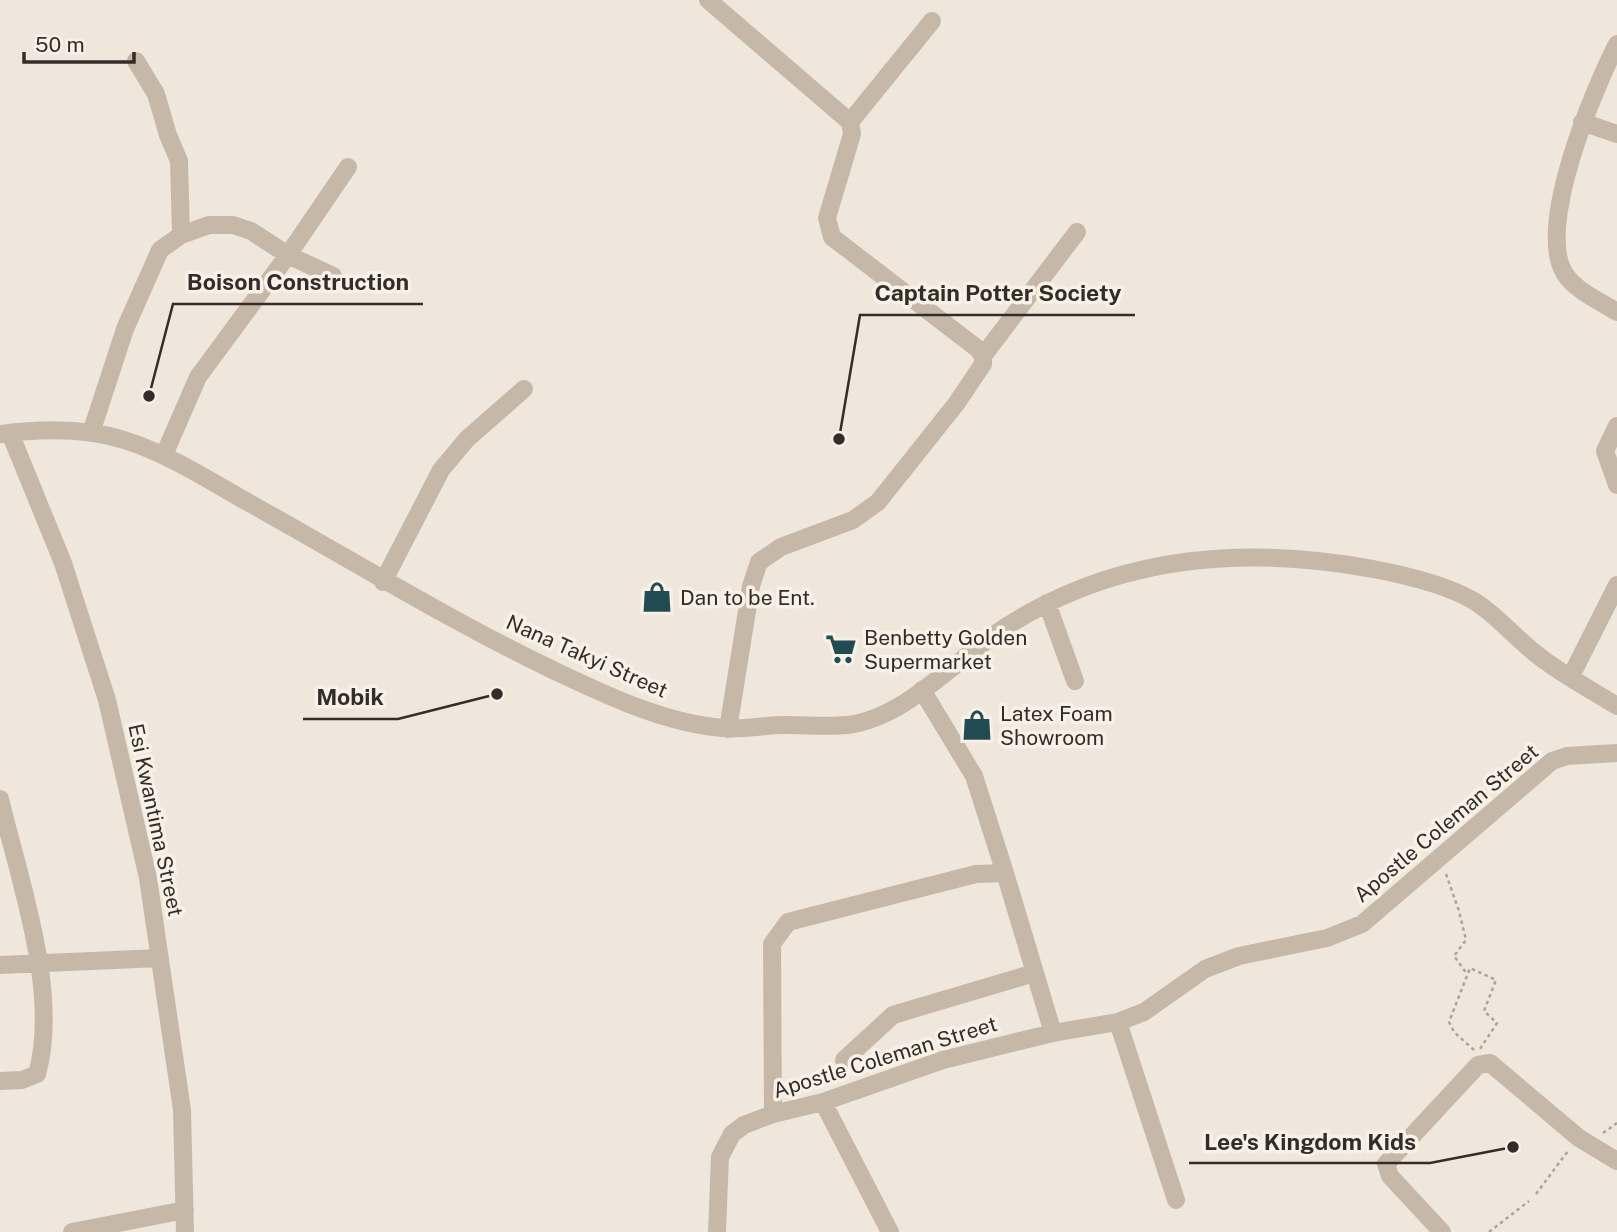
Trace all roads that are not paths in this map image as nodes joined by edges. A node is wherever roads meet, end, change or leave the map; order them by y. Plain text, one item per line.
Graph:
1 (708, 0) edge
2 (932, 21) dead end
3 (1617, 44) edge
4 (135, 61) dead end
5 (850, 122) junction
6 (1582, 122) junction
7 (1617, 134) edge
8 (348, 167) dead end
9 (1077, 232) dead end
10 (181, 235) junction
11 (288, 255) junction
12 (332, 275) dead end
13 (1617, 312) edge
14 (983, 356) junction
15 (524, 389) dead end
16 (1617, 426) edge
17 (91, 433) junction
18 (5, 434) edge
19 (164, 455) junction
20 (1617, 485) edge
21 (383, 582) junction
22 (1617, 585) edge
23 (1047, 603) junction
24 (1571, 676) junction
25 (1075, 681) dead end
26 (922, 690) junction
27 (1617, 706) edge
28 (728, 729) junction
29 (1617, 753) edge
30 (0, 799) edge
31 (6, 848) edge
32 (1005, 873) junction
33 (160, 958) junction
34 (39, 964) junction
35 (0, 965) edge
36 (1034, 973) junction
37 (1118, 1022) junction
38 (1053, 1033) junction
39 (844, 1060) dead end
40 (0, 1082) edge
41 (823, 1102) junction
42 (773, 1114) junction
43 (1617, 1161) edge
44 (1176, 1199) dead end
45 (185, 1210) junction
46 (72, 1232) edge
47 (185, 1232) edge
48 (717, 1232) edge
49 (890, 1232) edge
50 (1442, 1232) edge

1 - 5 street
2 - 5 street
3 - 6 street
4 - 10 street
5 - 14 street
6 - 7 street
6 - 13 street
8 - 11 street
9 - 14 street
10 - 11 street
10 - 17 street
11 - 12 street
11 - 19 street
14 - 28 street
15 - 21 street
16 - 20 street
17 - 18 street, Nana Takyi Street
17 - 19 street, Nana Takyi Street
18 - 33 street, Esi Kwantima Street
19 - 21 street, Nana Takyi Street
21 - 28 street, Nana Takyi Street
22 - 24 street
23 - 24 street, Nana Takyi Street
23 - 25 street
23 - 26 street, Nana Takyi Street
24 - 27 street, Nana Takyi Street
26 - 28 street, Nana Takyi Street
26 - 32 street
29 - 37 street, Apostle Coleman Street
30 - 31 street
31 - 34 street
32 - 36 street
32 - 42 street
33 - 34 street
33 - 45 street, Esi Kwantima Street
34 - 35 street
34 - 40 street
36 - 38 street
36 - 39 street
37 - 38 street, Apostle Coleman Street
37 - 44 street
38 - 41 street, Apostle Coleman Street
41 - 42 street, Apostle Coleman Street
41 - 49 street
42 - 48 street, Apostle Coleman Street
43 - 50 street
45 - 46 street
45 - 47 street, Esi Kwantima Street

